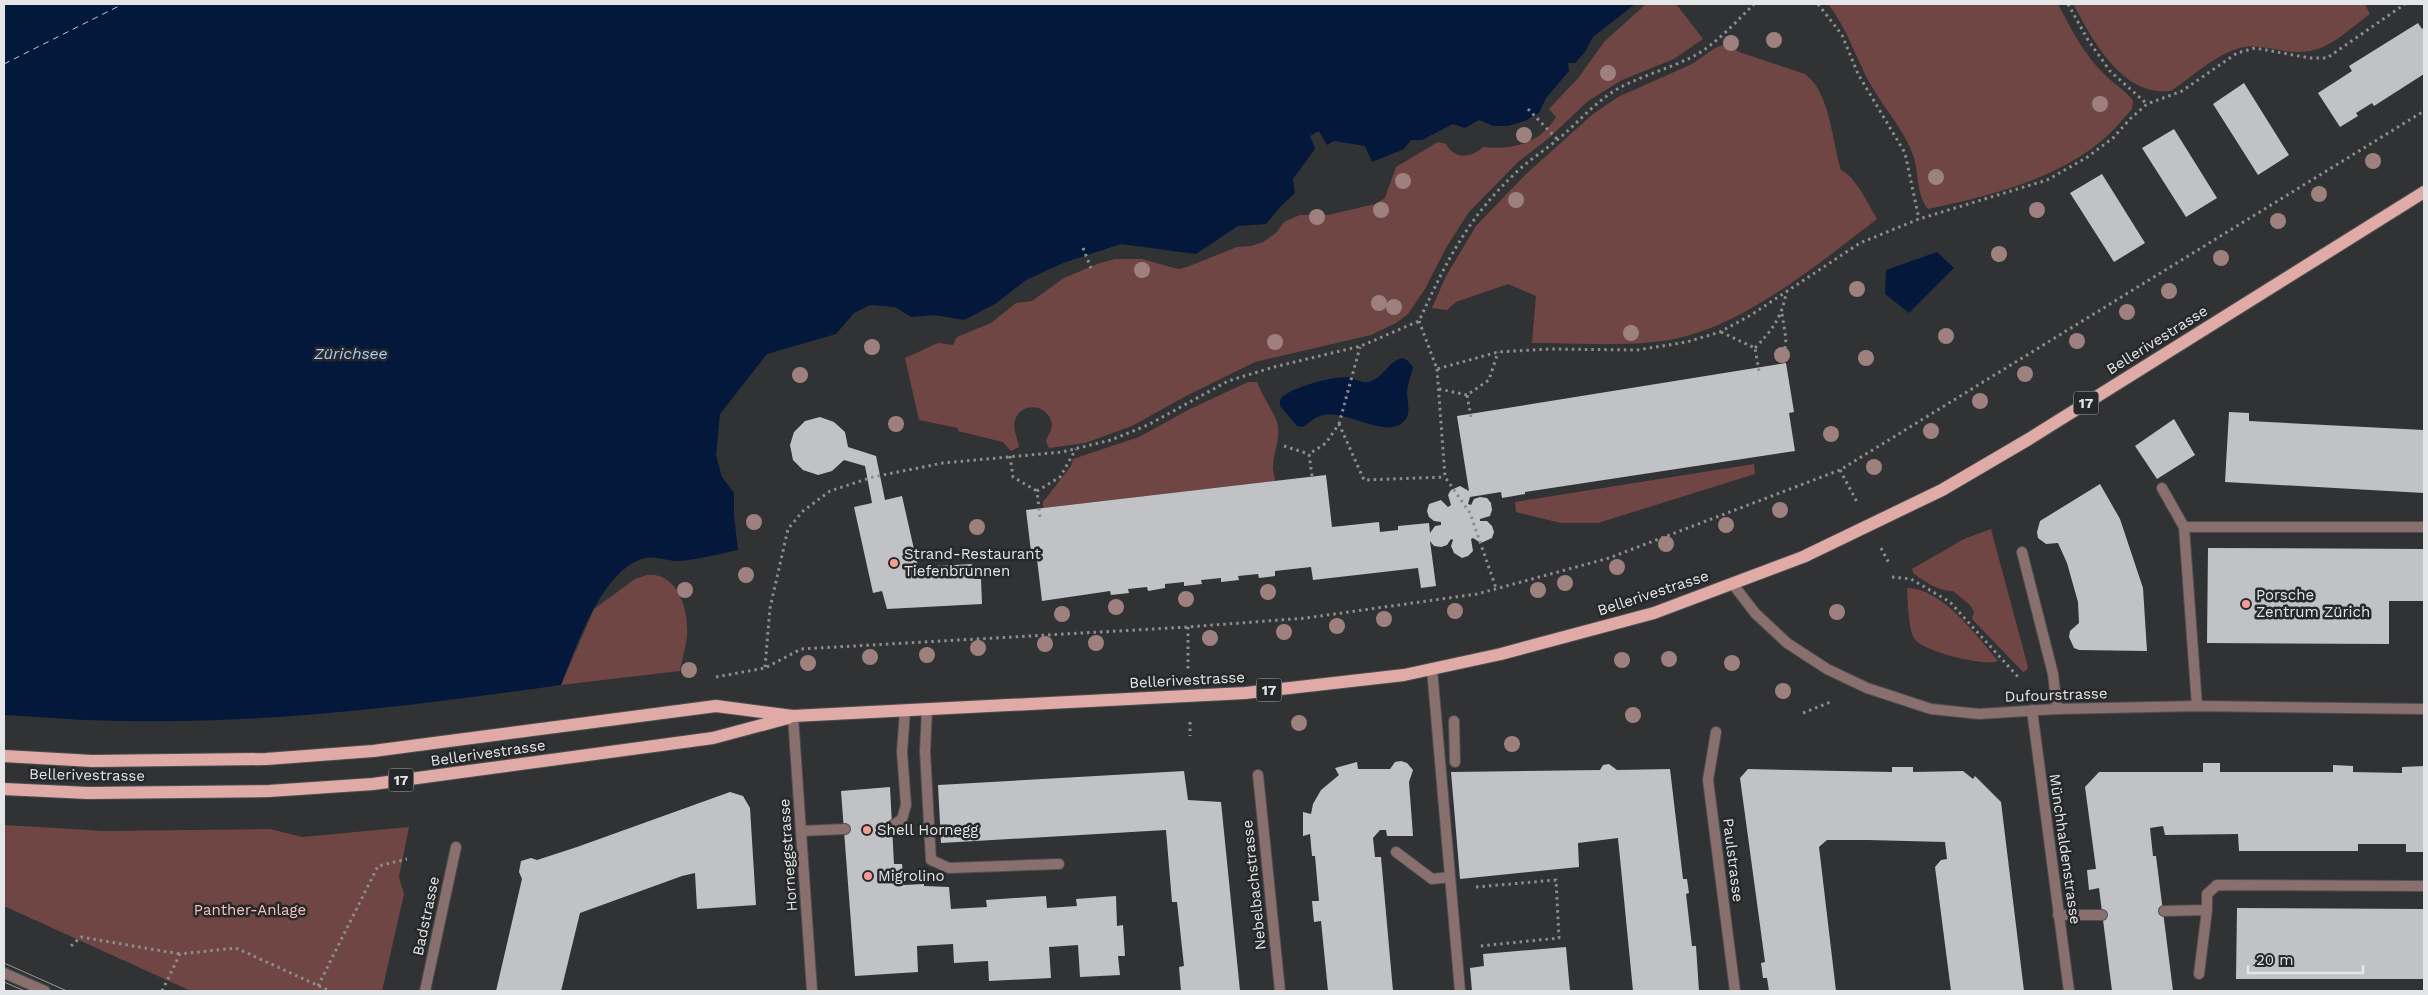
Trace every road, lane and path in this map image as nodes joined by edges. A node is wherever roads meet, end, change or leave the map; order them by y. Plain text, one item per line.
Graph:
1 (1754, 4) edge
2 (1818, 4) edge
3 (2068, 4) edge
4 (2405, 4) edge
5 (2147, 104) junction
6 (1528, 109) dead end
7 (2424, 111) edge
8 (1558, 140) junction
9 (2424, 192) edge
10 (1919, 218) junction
11 (1083, 248) dead end
12 (1091, 268) dead end
13 (1786, 293) junction
14 (1782, 313) junction
15 (1419, 321) junction
16 (1720, 332) junction
17 (1361, 346) junction
18 (1755, 348) junction
19 (1498, 352) junction
20 (1783, 364) dead end
21 (1437, 368) junction
22 (1759, 372) dead end
23 (1439, 389) junction
24 (1467, 395) junction
25 (1471, 416) dead end
26 (1339, 424) junction
27 (1284, 446) dead end
28 (1077, 448) junction
29 (1309, 454) junction
30 (1010, 456) junction
31 (1312, 476) dead end
32 (1445, 476) junction
33 (2162, 488) dead end
34 (1037, 491) junction
35 (1040, 517) dead end
36 (2184, 527) junction
37 (2424, 527) edge
38 (2022, 552) dead end
39 (1892, 577) dead end
40 (1732, 583) junction
41 (1496, 588) junction
42 (765, 668) junction
43 (1432, 669) junction
44 (710, 678) dead end
45 (2019, 678) dead end
46 (2197, 706) junction
47 (2057, 709) junction
48 (2424, 709) edge
49 (927, 710) junction
50 (2032, 710) junction
51 (905, 711) junction
52 (793, 716) junction
53 (1454, 721) dead end
54 (1716, 732) dead end
55 (4, 756) edge
56 (1455, 762) dead end
57 (1258, 775) dead end
58 (4, 789) edge
59 (892, 826) dead end
60 (845, 829) dead end
61 (801, 832) junction
62 (456, 847) dead end
63 (1396, 852) dead end
64 (407, 859) dead end
65 (1059, 864) dead end
66 (1450, 877) junction
67 (2424, 886) edge
68 (1451, 889) junction
69 (2164, 910) dead end
70 (2207, 910) junction
71 (2058, 915) junction
72 (2102, 915) dead end
73 (71, 946) dead end
74 (1456, 948) junction
75 (180, 954) junction
76 (4, 973) edge
77 (2199, 974) dead end
78 (318, 986) junction
79 (45, 991) edge
80 (162, 991) edge
81 (330, 991) edge
82 (425, 991) edge
83 (812, 991) edge
84 (1280, 991) edge
85 (1460, 991) edge
86 (1736, 991) edge
87 (2068, 991) edge

1 - 8 path
2 - 10 path
3 - 5 path
4 - 5 path
5 - 10 path
6 - 8 path
7 - 41 path
8 - 15 path
9 - 40 main road, Bellerivestrasse / 17
10 - 13 path
11 - 12 path
13 - 14 path
13 - 16 path
14 - 18 path
14 - 20 path
15 - 17 path
15 - 21 path
16 - 18 path
16 - 19 path
17 - 26 path
17 - 28 path
18 - 22 path
19 - 21 path
19 - 24 path
21 - 23 path
23 - 24 path
23 - 32 path
24 - 25 path
26 - 29 path
26 - 32 path
27 - 29 path
28 - 30 path
28 - 34 path
29 - 31 path
30 - 34 path
30 - 42 path
32 - 41 path
33 - 36 street
34 - 35 path
36 - 37 street
36 - 46 street
38 - 47 street
39 - 45 path
40 - 43 main road, Bellerivestrasse / 17
40 - 50 street, Dufourstrasse
41 - 42 path
42 - 44 path
43 - 49 main road, Bellerivestrasse / 17
43 - 66 street
46 - 47 street, Dufourstrasse
46 - 48 street, Dufourstrasse
47 - 50 street, Dufourstrasse
49 - 51 main road, Bellerivestrasse / 17
49 - 65 street
50 - 71 street, Münchhaldenstrasse
51 - 52 main road, Bellerivestrasse / 17
51 - 59 street
52 - 55 main road, Bellerivestrasse / 17
52 - 58 main road, Bellerivestrasse / 17
52 - 61 street, Horneggstrasse
53 - 56 street
54 - 86 street, Paulstrasse
57 - 84 street, Nebelbachstrasse
60 - 61 street
61 - 83 street, Horneggstrasse
62 - 82 street, Badstrasse
63 - 66 street
64 - 78 path
66 - 68 street
67 - 70 street
68 - 74 street
68 - 74 path
69 - 70 street
70 - 77 street
71 - 72 street
71 - 87 street, Münchhaldenstrasse
73 - 75 path
74 - 85 street
75 - 78 path
75 - 80 path
76 - 79 street
78 - 81 path

